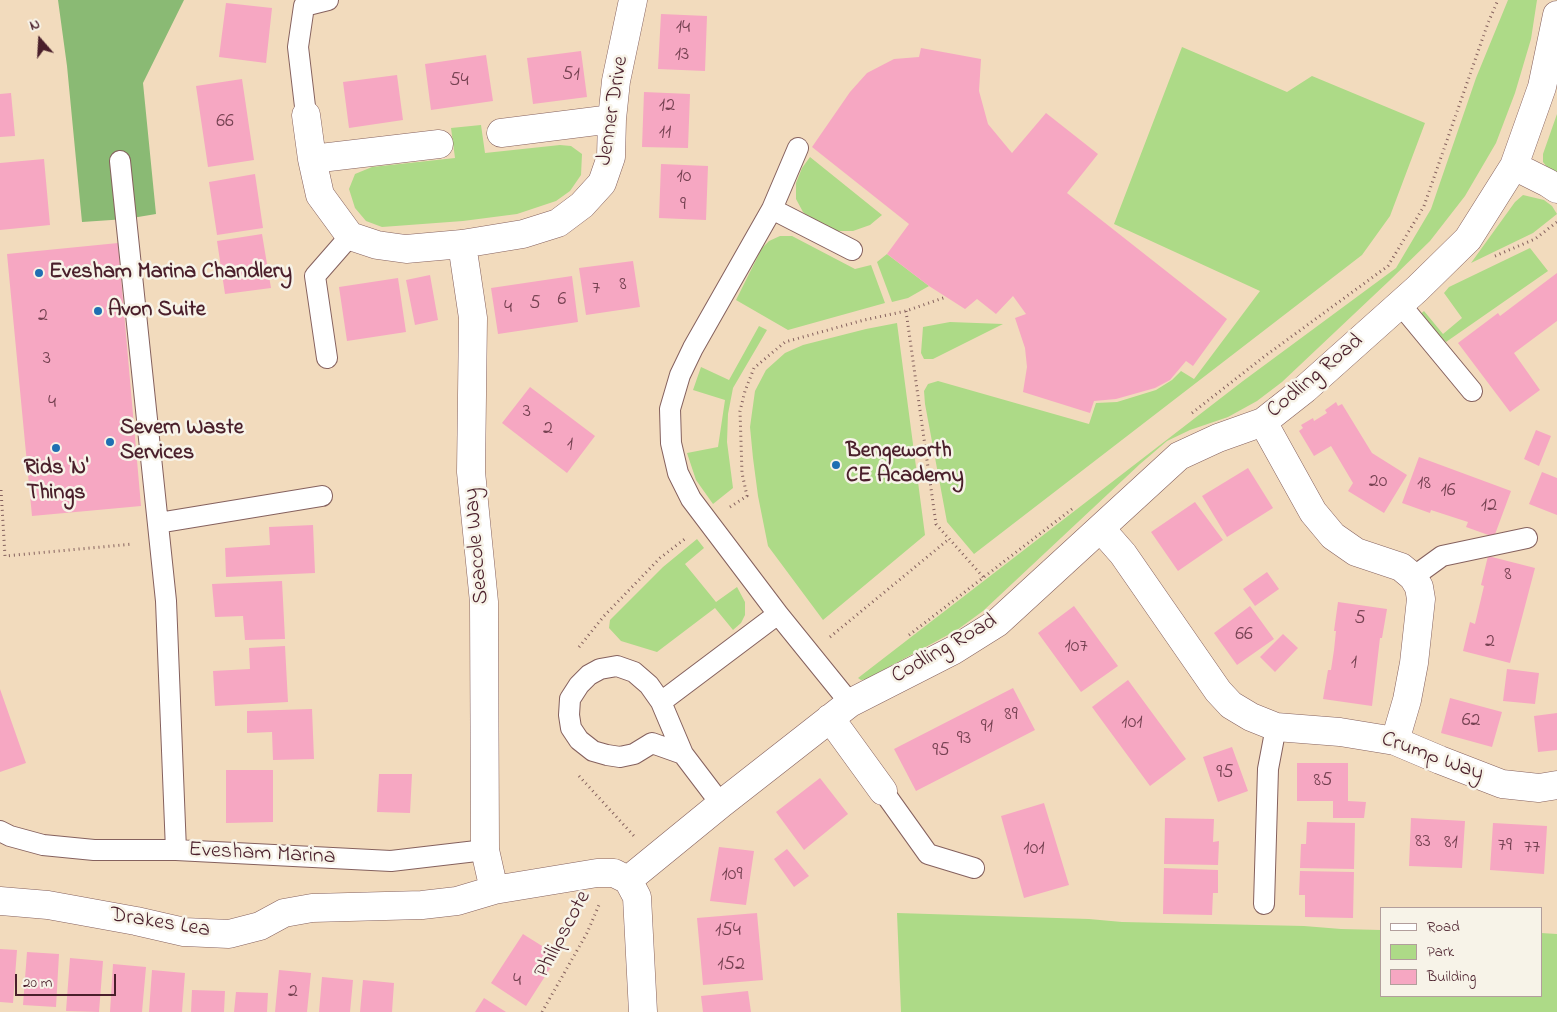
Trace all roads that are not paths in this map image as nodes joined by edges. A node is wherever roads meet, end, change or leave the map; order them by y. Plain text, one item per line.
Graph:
1 (328, 0) edge
2 (633, 0) edge
3 (1557, 15) edge
4 (306, 116) joint
5 (612, 119) junction
6 (501, 133) dead end
7 (440, 144) dead end
8 (798, 148) dead end
9 (312, 159) junction
10 (120, 161) dead end
11 (1514, 166) junction
12 (1557, 190) edge
13 (772, 209) junction
14 (350, 236) junction
15 (462, 244) junction
16 (852, 250) dead end
17 (1400, 304) junction
18 (327, 358) dead end
19 (1472, 391) dead end
20 (1263, 422) junction
21 (322, 496) dead end
22 (158, 523) junction
23 (1101, 529) junction
24 (1527, 538) dead end
25 (1413, 578) junction
26 (778, 614) junction
27 (660, 702) junction
28 (840, 710) junction
29 (1276, 727) junction
30 (1395, 741) junction
31 (682, 754) junction
32 (1557, 784) edge
33 (883, 791) joint
34 (720, 804) junction
35 (0, 831) edge
36 (176, 850) junction
37 (485, 850) junction
38 (974, 868) dead end
39 (621, 876) junction
40 (494, 890) junction
41 (0, 901) edge
42 (1264, 904) dead end
43 (643, 1012) edge

1 - 4 lane
2 - 5 street, Jenner Drive
3 - 11 street, Codling Road
4 - 9 street
5 - 6 street
5 - 15 street, Jenner Drive
7 - 9 street
8 - 13 lane
9 - 14 street
10 - 22 lane
11 - 12 street
11 - 17 street, Codling Road
13 - 16 lane
13 - 26 lane
14 - 15 street, Jenner Drive
14 - 18 lane
15 - 37 street, Seacole Way
17 - 19 lane
17 - 20 street, Codling Road
20 - 23 street, Codling Road
20 - 25 street
21 - 22 lane
22 - 36 lane
23 - 28 street, Codling Road
23 - 29 street, Crump Way
24 - 25 lane
25 - 30 street
26 - 27 lane
26 - 28 lane
27 - 31 lane
27 - 31 lane
28 - 33 street
28 - 34 street, Codling Road
29 - 30 street, Crump Way
29 - 42 lane
30 - 32 street, Crump Way
31 - 34 lane
33 - 38 lane
34 - 39 street, Codling Road
35 - 36 lane, Evesham Marina
36 - 37 lane, Evesham Marina
37 - 40 street
39 - 40 street, Drakes Lea
39 - 43 street
40 - 41 street, Drakes Lea

